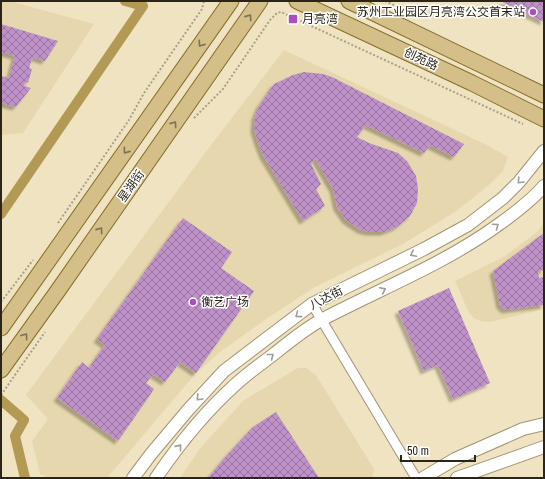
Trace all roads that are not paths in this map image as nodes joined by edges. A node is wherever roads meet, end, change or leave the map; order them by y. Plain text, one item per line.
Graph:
1 (232, 1) edge
2 (260, 1) edge
3 (297, 1) edge
4 (349, 1) edge
5 (544, 95) edge
6 (544, 119) edge
7 (544, 151) edge
8 (544, 186) edge
9 (312, 304) junction
10 (322, 320) junction
11 (1, 328) edge
12 (5, 373) edge
13 (544, 424) edge
14 (544, 447) edge
15 (134, 478) edge
16 (156, 478) edge
17 (416, 478) edge
18 (423, 478) edge
19 (457, 478) edge

1 -> 11 main road, 星湖街
12 -> 2 main road, 星湖街
3 - 6 main road, 创苑路
4 - 5 main road, 创苑路
7 -> 9 street, 八达街
10 -> 8 street, 八达街
9 - 10 street
9 -> 15 street, 八达街
16 -> 10 street, 八达街
10 - 17 street
13 - 18 street
14 - 19 street

